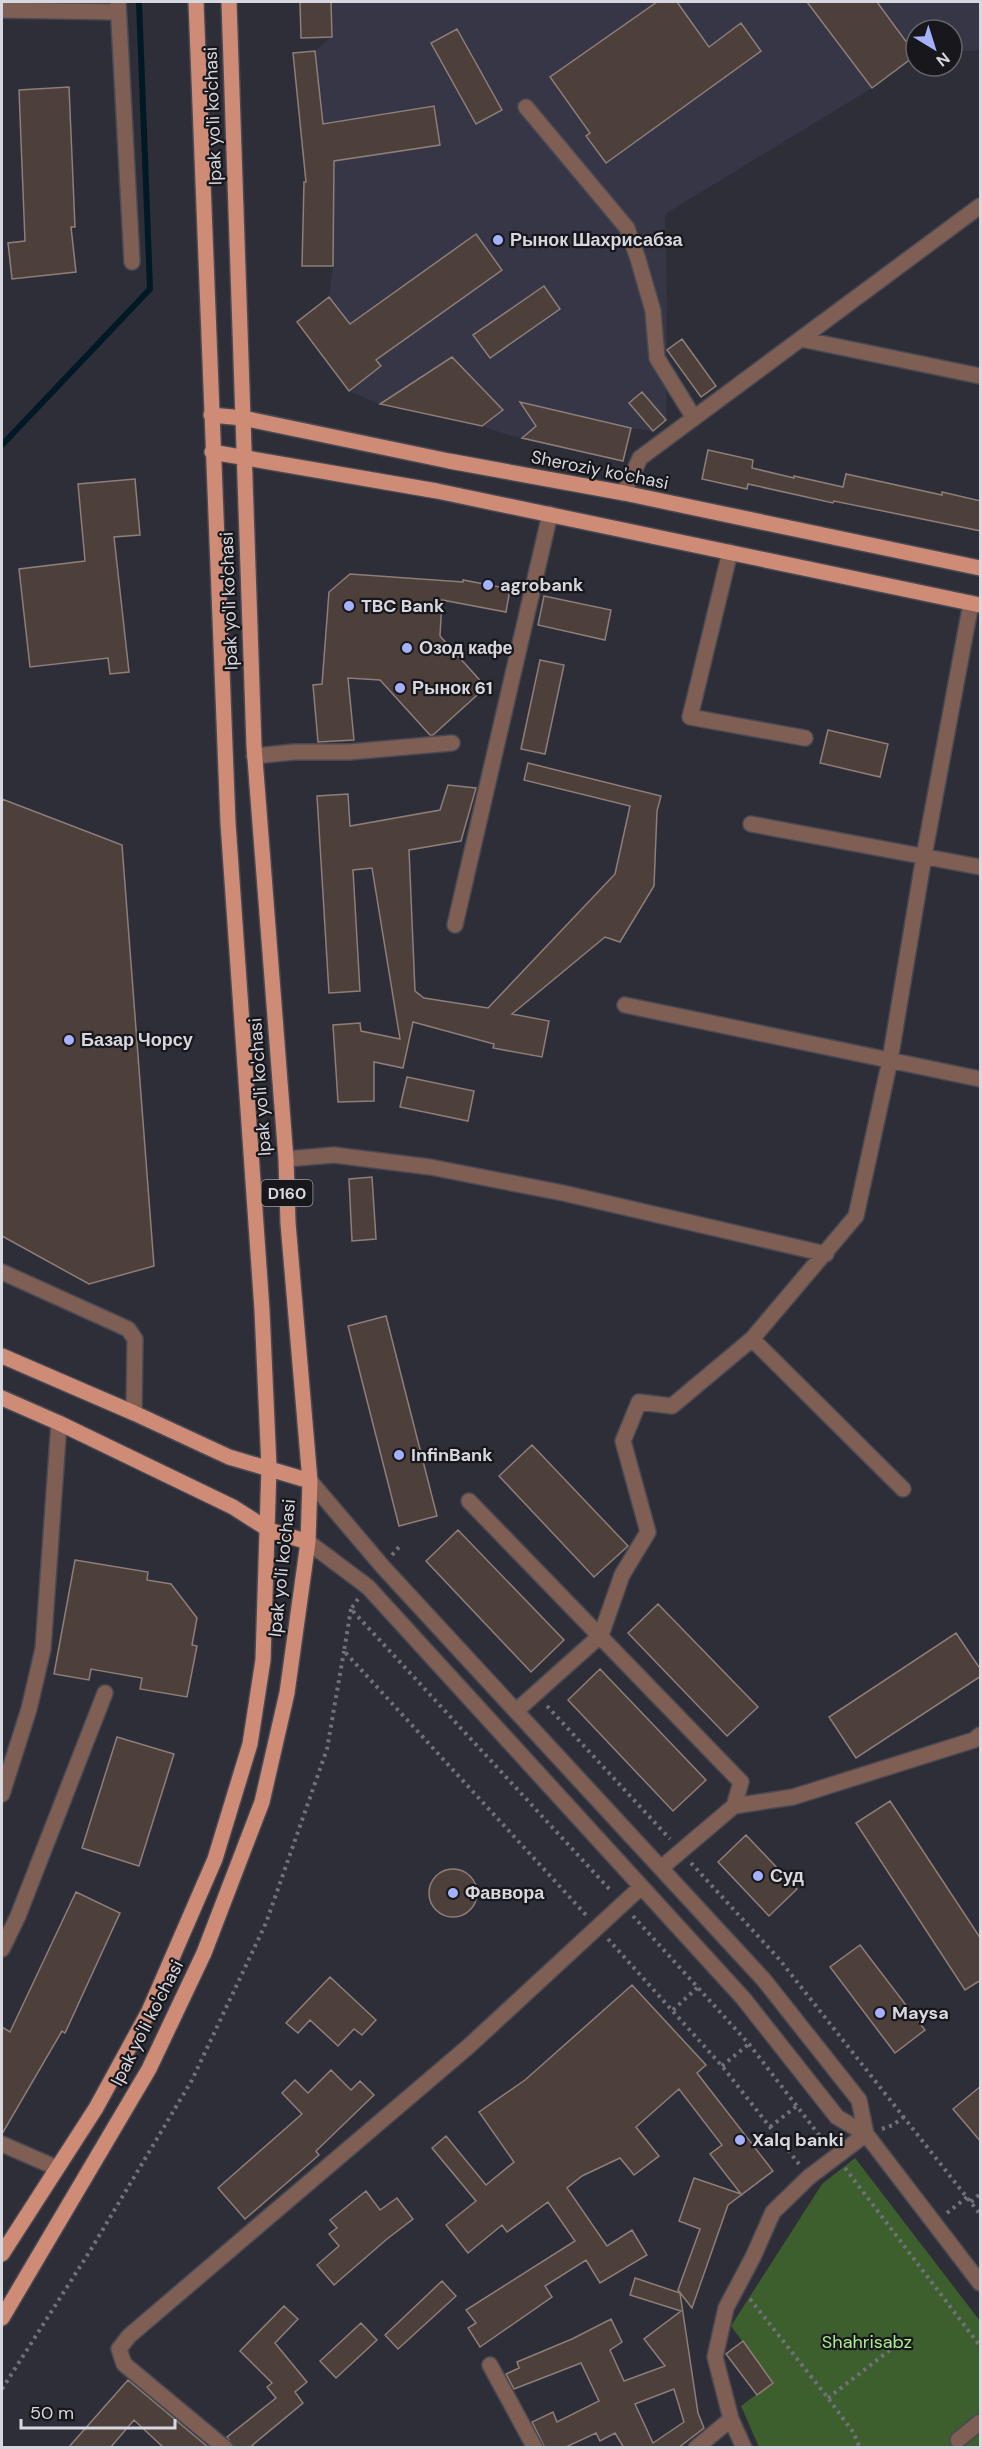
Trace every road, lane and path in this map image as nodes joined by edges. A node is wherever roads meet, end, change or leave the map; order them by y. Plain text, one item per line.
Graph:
1 (196, 2) edge
2 (229, 2) edge
3 (118, 7) edge
4 (2, 10) edge
5 (526, 107) dead end
6 (981, 206) edge
7 (132, 262) dead end
8 (801, 339) junction
9 (981, 375) edge
10 (211, 415) junction
11 (243, 418) junction
12 (694, 418) junction
13 (212, 452) junction
14 (244, 456) junction
15 (624, 493) junction
16 (550, 514) junction
17 (730, 552) junction
18 (981, 568) edge
19 (976, 604) edge
20 (805, 738) dead end
21 (452, 743) dead end
22 (255, 756) junction
23 (751, 824) dead end
24 (924, 856) junction
25 (981, 867) edge
26 (455, 925) dead end
27 (625, 1005) dead end
28 (890, 1060) junction
29 (981, 1078) edge
30 (286, 1159) junction
31 (826, 1254) junction
32 (2, 1272) edge
33 (752, 1339) junction
34 (2, 1356) edge
35 (2, 1398) edge
36 (134, 1413) junction
37 (58, 1423) junction
38 (269, 1467) junction
39 (310, 1481) junction
40 (903, 1489) dead end
41 (469, 1501) dead end
42 (269, 1530) junction
43 (308, 1542) junction
44 (399, 1547) dead end
45 (383, 1568) junction
46 (368, 1587) junction
47 (351, 1609) junction
48 (601, 1635) junction
49 (344, 1651) junction
50 (105, 1693) dead end
51 (536, 1694) junction
52 (516, 1711) junction
53 (981, 1736) edge
54 (2, 1794) edge
55 (734, 1806) junction
56 (680, 1851) junction
57 (661, 1868) junction
58 (641, 1887) junction
59 (623, 1904) junction
60 (597, 1927) junction
61 (2, 1949) edge
62 (698, 1987) junction
63 (673, 2010) junction
64 (767, 2029) junction
65 (749, 2044) junction
66 (722, 2066) junction
67 (816, 2091) junction
68 (797, 2106) junction
69 (904, 2116) junction
70 (770, 2127) junction
71 (866, 2134) junction
72 (2, 2144) edge
73 (837, 2157) junction
74 (57, 2168) junction
75 (810, 2177) junction
76 (981, 2194) edge
77 (967, 2197) junction
78 (971, 2202) junction
79 (981, 2214) edge
80 (934, 2223) junction
81 (2, 2254) edge
82 (981, 2283) edge
83 (739, 2284) junction
84 (2, 2318) edge
85 (981, 2346) edge
86 (890, 2350) dead end
87 (490, 2364) dead end
88 (2, 2390) edge
89 (828, 2398) junction
90 (731, 2419) junction
91 (981, 2422) edge
92 (958, 2440) dead end
93 (225, 2448) edge
94 (535, 2448) edge
95 (696, 2448) edge
96 (744, 2448) edge
97 (860, 2448) edge

1 - 10 main road, Ipak yo'li ko'chasi / D160
2 - 11 main road, Ipak yo'li ko'chasi / D160
3 - 4 street
3 - 7 street
5 - 12 street
6 - 8 street
8 - 9 street
8 - 12 street
10 - 11 main road, Sheroziy ko'chasi
10 - 13 main road, Ipak yo'li ko'chasi / D160
11 - 14 main road, Ipak yo'li ko'chasi / D160
11 - 15 main road, Sheroziy ko'chasi
12 - 15 street
13 - 14 main road
13 - 38 main road, Ipak yo'li ko'chasi / D160
14 - 16 main road
14 - 22 main road, Ipak yo'li ko'chasi / D160
15 - 18 main road, Sheroziy ko'chasi
16 - 17 main road
16 - 26 street
17 - 19 main road
17 - 20 street
19 - 24 street
21 - 22 street
22 - 30 main road, Ipak yo'li ko'chasi / D160
23 - 24 street
24 - 25 street
24 - 28 street
27 - 28 street
28 - 29 street
28 - 31 street
30 - 31 street
30 - 39 main road, Ipak yo'li ko'chasi / D160
31 - 33 street
32 - 36 street
33 - 40 street
33 - 48 street
34 - 36 main road
35 - 37 main road
36 - 38 main road
37 - 42 main road
37 - 54 street
38 - 39 main road
38 - 42 main road, Ipak yo'li ko'chasi / D160
39 - 43 main road, Ipak yo'li ko'chasi / D160
39 - 45 street
41 - 48 street
42 - 43 main road
42 - 74 main road, Ipak yo'li ko'chasi / D160
43 - 46 street
43 - 84 main road, Ipak yo'li ko'chasi / D160
44 - 45 path
45 - 52 street
46 - 47 path
46 - 58 street
47 - 49 path
47 - 59 path
48 - 51 street
48 - 55 street
49 - 60 path
49 - 88 path
50 - 61 street
51 - 52 street
51 - 56 path
52 - 57 street
53 - 55 street
55 - 56 street
56 - 57 street
56 - 69 path
57 - 71 street
58 - 59 street
58 - 64 street
59 - 60 street
59 - 62 path
60 - 63 path
60 - 93 street
62 - 63 path
62 - 65 path
63 - 66 path
64 - 65 path
64 - 67 street
65 - 66 path
65 - 68 path
66 - 70 path
67 - 68 path
67 - 71 street
68 - 70 path
68 - 73 path
69 - 71 path
69 - 77 path
70 - 75 path
71 - 73 street
71 - 80 street
72 - 74 street
73 - 75 street
73 - 85 path
74 - 81 main road, Ipak yo'li ko'chasi / D160
75 - 83 street
76 - 78 path
77 - 78 path
77 - 80 path
78 - 79 path
80 - 82 street
83 - 89 path
83 - 90 street
86 - 89 path
87 - 94 street
89 - 97 path
90 - 95 street
90 - 96 street
91 - 92 street

